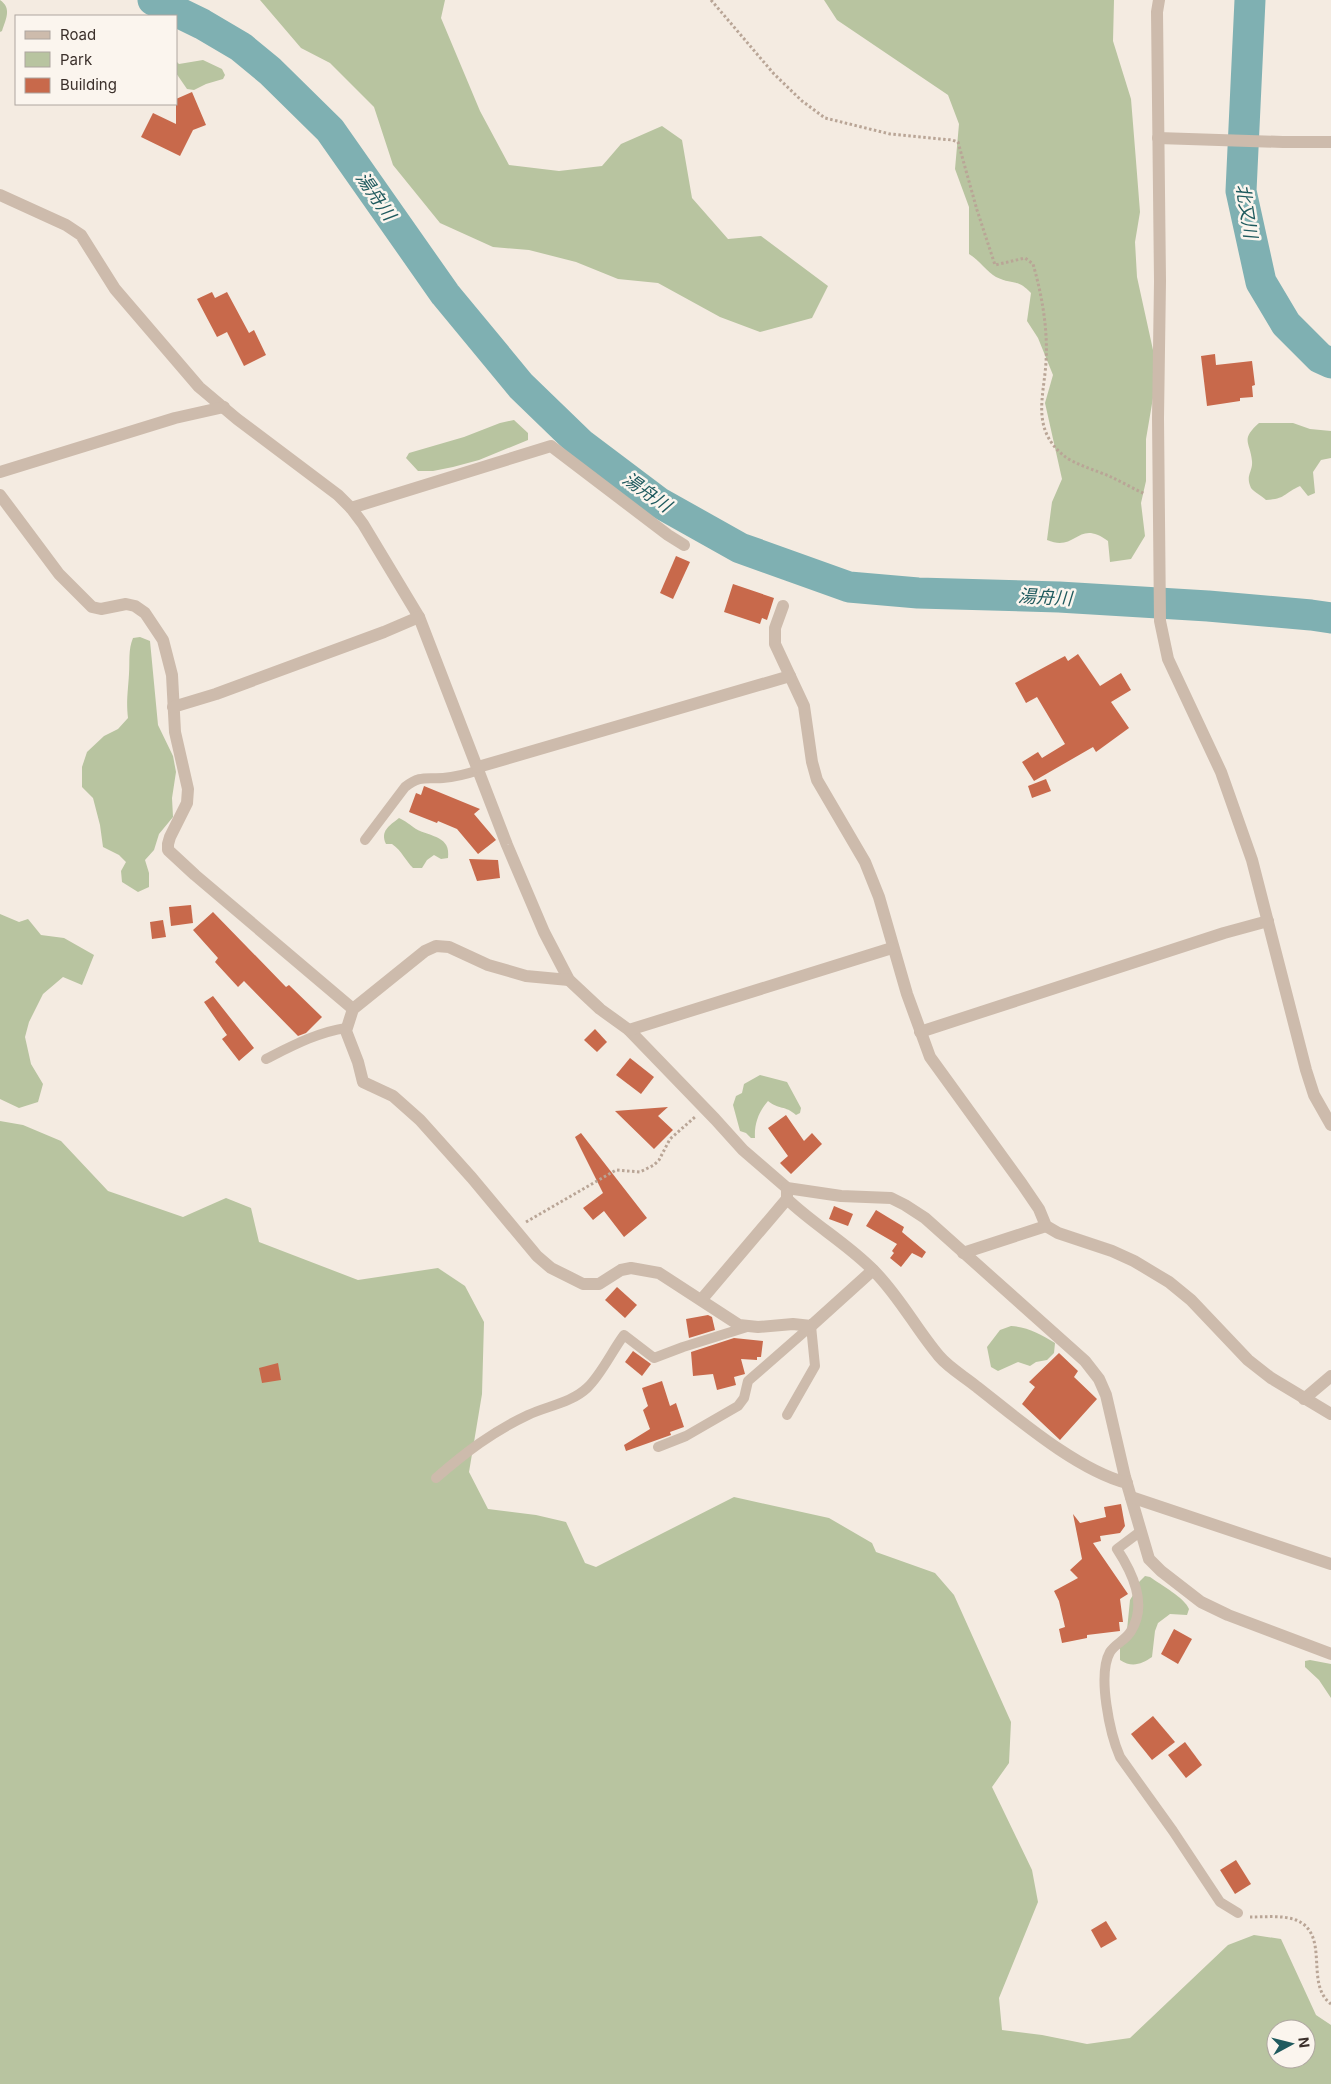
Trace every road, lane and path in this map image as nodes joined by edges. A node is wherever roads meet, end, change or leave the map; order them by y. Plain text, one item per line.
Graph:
1 (711, 0) edge
2 (1159, 0) edge
3 (1158, 138) junction
4 (1331, 142) edge
5 (0, 194) edge
6 (224, 407) junction
7 (0, 472) edge
8 (0, 495) edge
9 (1159, 502) junction
10 (352, 508) junction
11 (684, 545) dead end
12 (783, 606) dead end
13 (419, 617) junction
14 (790, 676) junction
15 (173, 707) junction
16 (478, 769) junction
17 (365, 840) dead end
18 (1268, 921) junction
19 (892, 948) junction
20 (569, 980) junction
21 (353, 1010) junction
22 (341, 1029) junction
23 (629, 1030) junction
24 (920, 1032) junction
25 (266, 1059) dead end
26 (705, 1108) junction
27 (1331, 1125) edge
28 (787, 1193) junction
29 (1046, 1226) junction
30 (514, 1229) junction
31 (963, 1253) junction
32 (873, 1270) junction
33 (702, 1299) junction
34 (811, 1326) junction
35 (748, 1327) junction
36 (1331, 1376) edge
37 (1304, 1399) junction
38 (1331, 1414) edge
39 (787, 1415) dead end
40 (658, 1448) dead end
41 (436, 1478) dead end
42 (1127, 1482) junction
43 (1131, 1496) junction
44 (1141, 1531) junction
45 (1331, 1564) edge
46 (1331, 1654) edge
47 (1238, 1913) joint
48 (1331, 2004) edge

1 - 9 path
2 - 3 street
3 - 4 street
3 - 9 street
5 - 6 street
6 - 7 street
6 - 10 street
8 - 15 street
9 - 18 street
10 - 11 street
10 - 13 street
12 - 14 street
13 - 15 street
13 - 16 street
14 - 16 street
14 - 19 street
15 - 21 street
16 - 17 lane
16 - 20 street
18 - 24 street
18 - 27 street
19 - 23 street
19 - 24 street
20 - 21 street
20 - 23 street
21 - 22 street
22 - 25 lane
22 - 30 street
23 - 26 street
24 - 29 street
26 - 28 street
26 - 30 path
28 - 31 street
28 - 32 street
28 - 33 street
29 - 31 street
29 - 37 street
30 - 33 street
31 - 42 street
32 - 34 street
32 - 42 street
33 - 35 street
34 - 35 street
34 - 39 lane
34 - 40 lane
35 - 41 lane
36 - 37 street
37 - 38 street
42 - 43 street
43 - 44 street
43 - 45 street
44 - 46 street
44 - 47 lane
47 - 48 path

